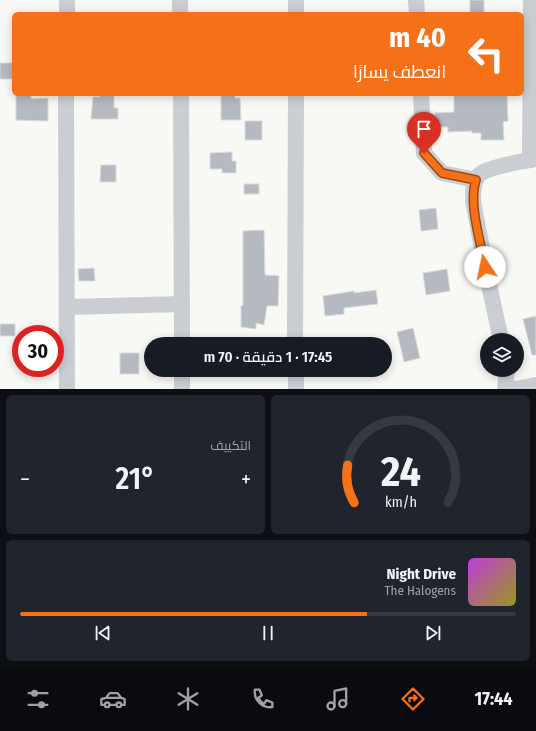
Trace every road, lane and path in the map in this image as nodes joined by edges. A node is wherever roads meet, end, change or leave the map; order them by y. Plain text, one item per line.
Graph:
1 (67, 0) edge
2 (180, 0) edge
3 (296, 0) edge
4 (416, 0) edge
5 (531, 0) edge
6 (67, 12) edge
7 (180, 12) edge
8 (296, 12) edge
9 (417, 12) edge
10 (66, 96) edge
11 (181, 96) edge
12 (296, 96) edge
13 (421, 96) edge
14 (533, 159) edge
15 (476, 180) junction
16 (182, 304) junction
17 (67, 307) junction
18 (499, 333) edge
19 (182, 337) edge
20 (296, 337) edge
21 (182, 377) edge
22 (296, 377) edge
23 (506, 377) edge
24 (536, 385) edge
25 (67, 389) edge
26 (182, 389) edge
27 (296, 389) edge
28 (505, 389) edge
29 (514, 389) edge

1 - 6 street
2 - 7 street
3 - 8 street
4 - 9 street
5 - 14 street
10 - 17 street
11 - 16 street
12 - 20 street
13 - 15 street
14 - 15 street
15 - 18 street
16 - 17 street
16 - 19 street
17 - 25 street
21 - 26 street
22 - 27 street
23 - 28 street
24 - 29 street

